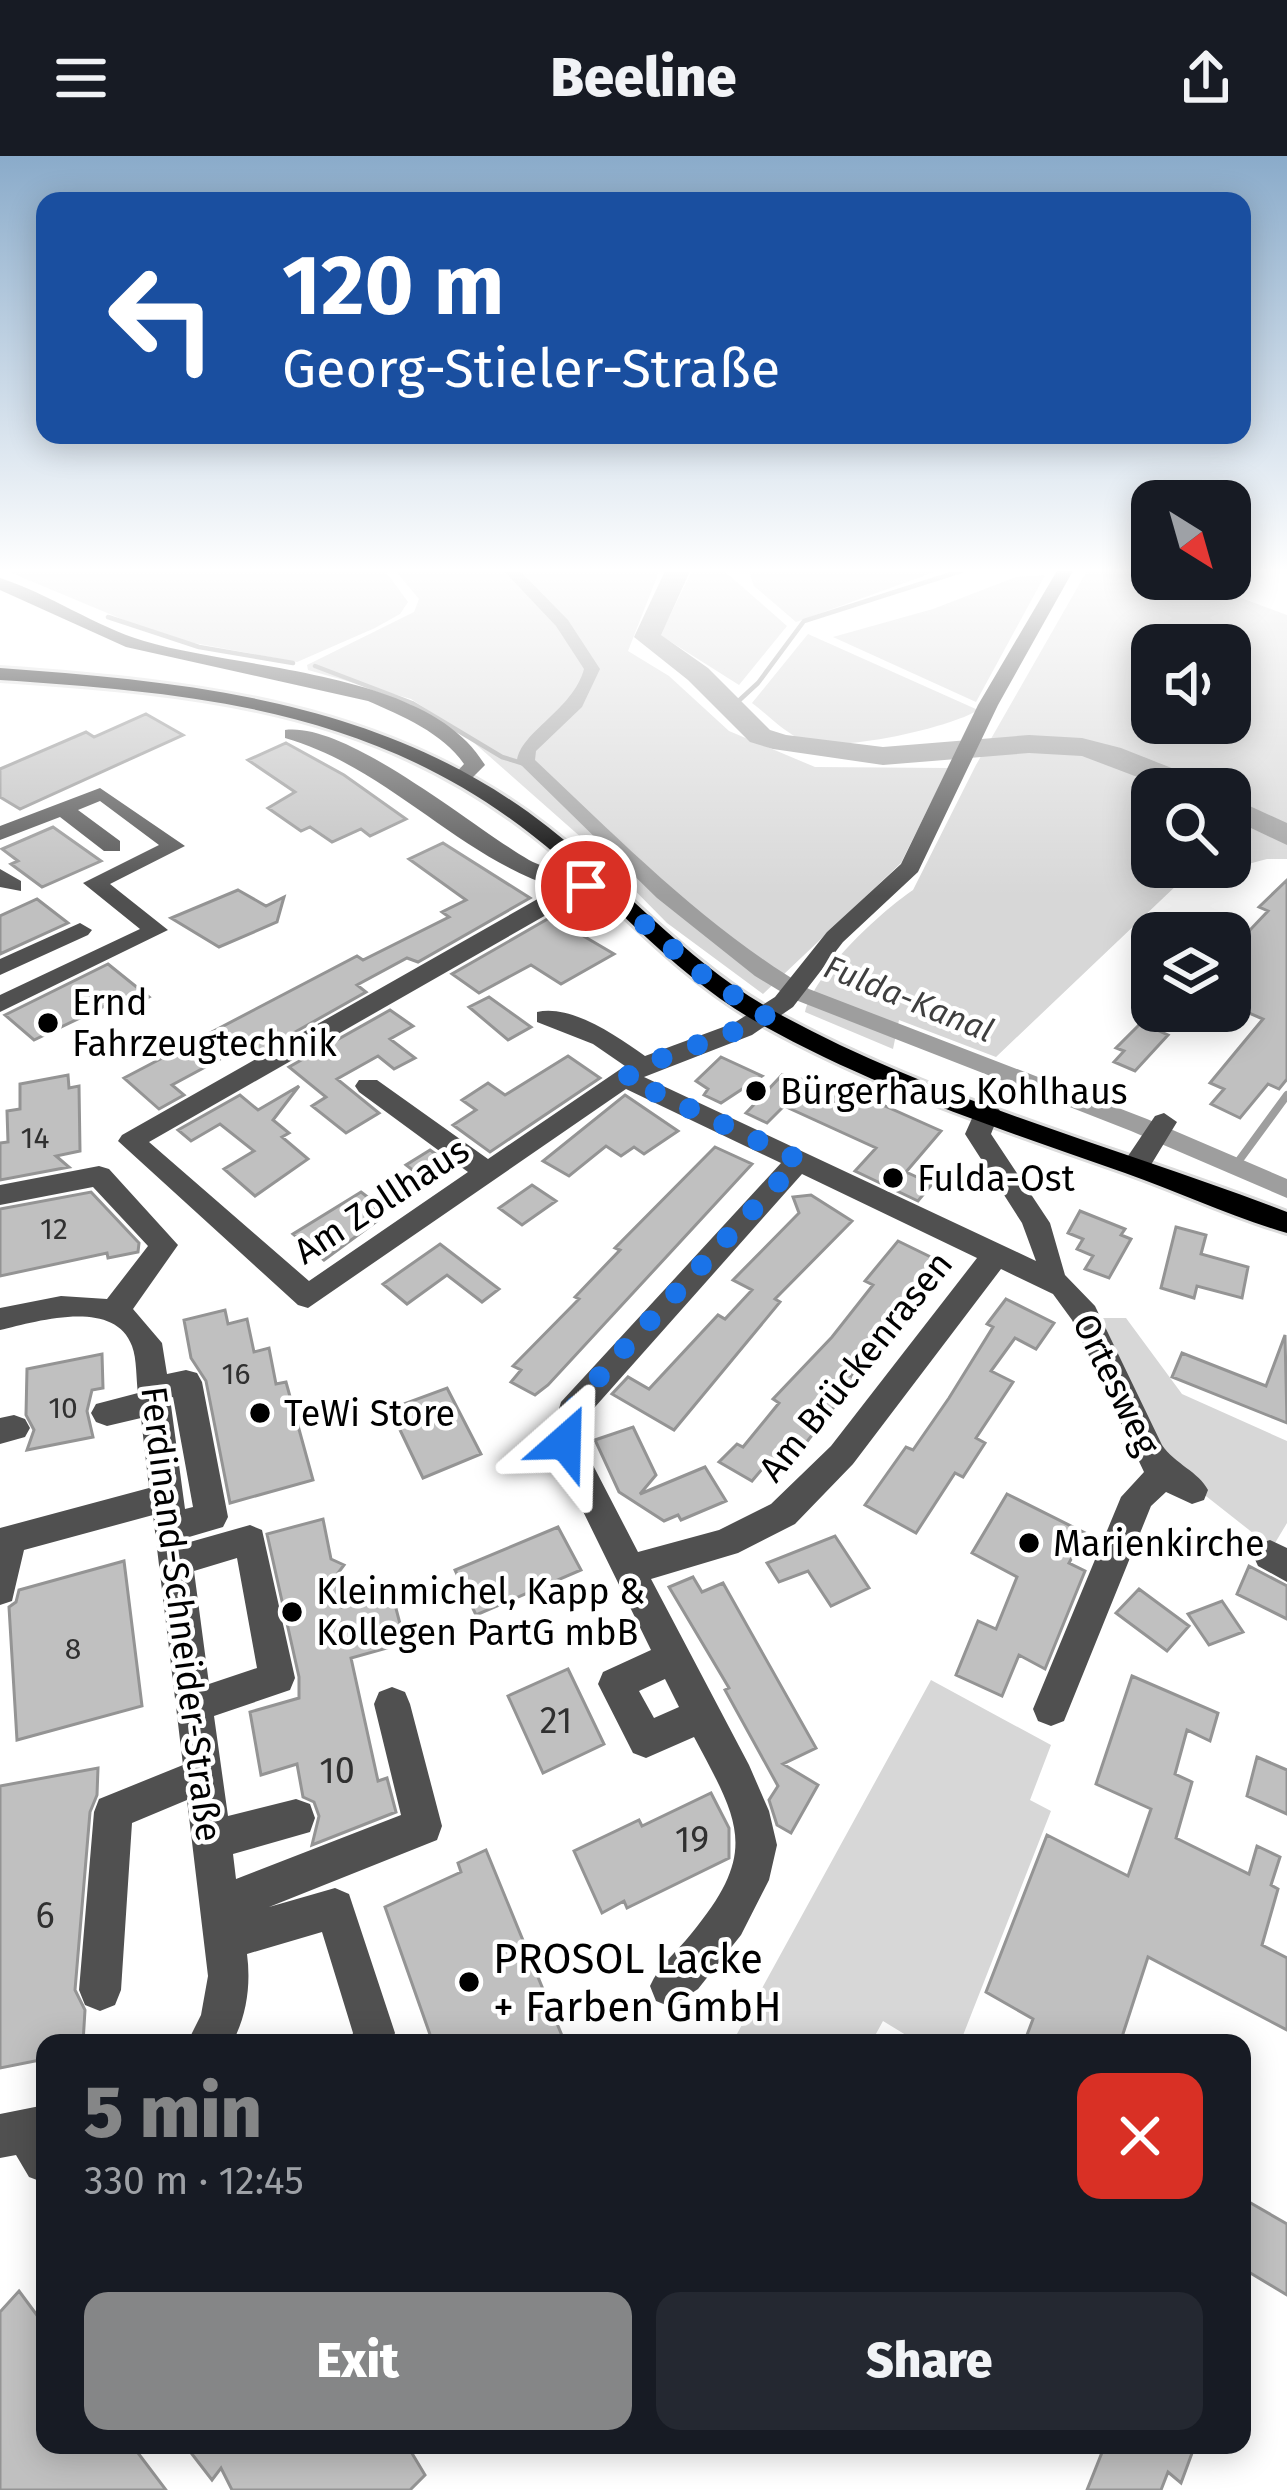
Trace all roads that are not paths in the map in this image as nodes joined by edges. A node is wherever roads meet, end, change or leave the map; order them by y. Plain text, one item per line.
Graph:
1 (50, 678) edge
2 (305, 678) edge
3 (1006, 678) edge
4 (292, 734) dead end
5 (464, 775) junction
6 (64, 810) junction
7 (0, 834) edge
8 (112, 846) dead end
9 (586, 885) junction
10 (80, 930) dead end
11 (0, 968) edge
12 (0, 1004) edge
13 (775, 1009) junction
14 (547, 1017) dead end
15 (634, 1072) junction
16 (368, 1086) dead end
17 (987, 1112) junction
18 (799, 1160) junction
19 (488, 1173) junction
20 (0, 1196) edge
21 (1287, 1223) edge
22 (997, 1253) junction
23 (1051, 1278) junction
24 (114, 1312) junction
25 (0, 1318) edge
26 (154, 1396) junction
27 (107, 1413) dead end
28 (171, 1529) junction
29 (632, 1569) junction
30 (0, 1590) edge
31 (673, 1658) junction
32 (392, 1704) dead end
33 (194, 1706) junction
34 (1052, 1709) dead end
35 (703, 1715) junction
36 (203, 1775) junction
37 (296, 1818) dead end
38 (211, 1840) junction
39 (222, 1923) junction
40 (671, 1986) dead end
41 (100, 1990) dead end
42 (214, 2034) edge
43 (374, 2034) edge

1 - 5 main road
2 - 5 street
3 - 13 street
4 - 9 street
5 - 9 main road
6 - 7 street
6 - 8 street
6 - 12 street
9 - 13 main road
9 - 19 street, Am Zollhaus
10 - 11 street
13 - 15 street, Am Zollhaus
13 - 17 main road
14 - 15 street
15 - 18 street
15 - 19 street, Am Zollhaus
16 - 19 street
17 - 21 main road
17 - 23 street, Ortesweg
18 - 22 street
18 - 29 street
20 - 24 street
22 - 23 street
22 - 29 street, Am Brückenrasen
23 - 34 street, Ortesweg
24 - 25 street
24 - 26 street, Ferdinand-Schneider-Straße
26 - 27 street
26 - 28 street, Ferdinand-Schneider-Straße
28 - 30 street
28 - 33 street, Ferdinand-Schneider-Straße
28 - 33 street
29 - 31 street
31 - 35 street
31 - 35 street
32 - 39 street
33 - 36 street, Ferdinand-Schneider-Straße
35 - 40 street
36 - 38 street, Ferdinand-Schneider-Straße
36 - 41 street
37 - 38 street
38 - 39 street, Ferdinand-Schneider-Straße
39 - 42 street, Ferdinand-Schneider-Straße
39 - 43 street

